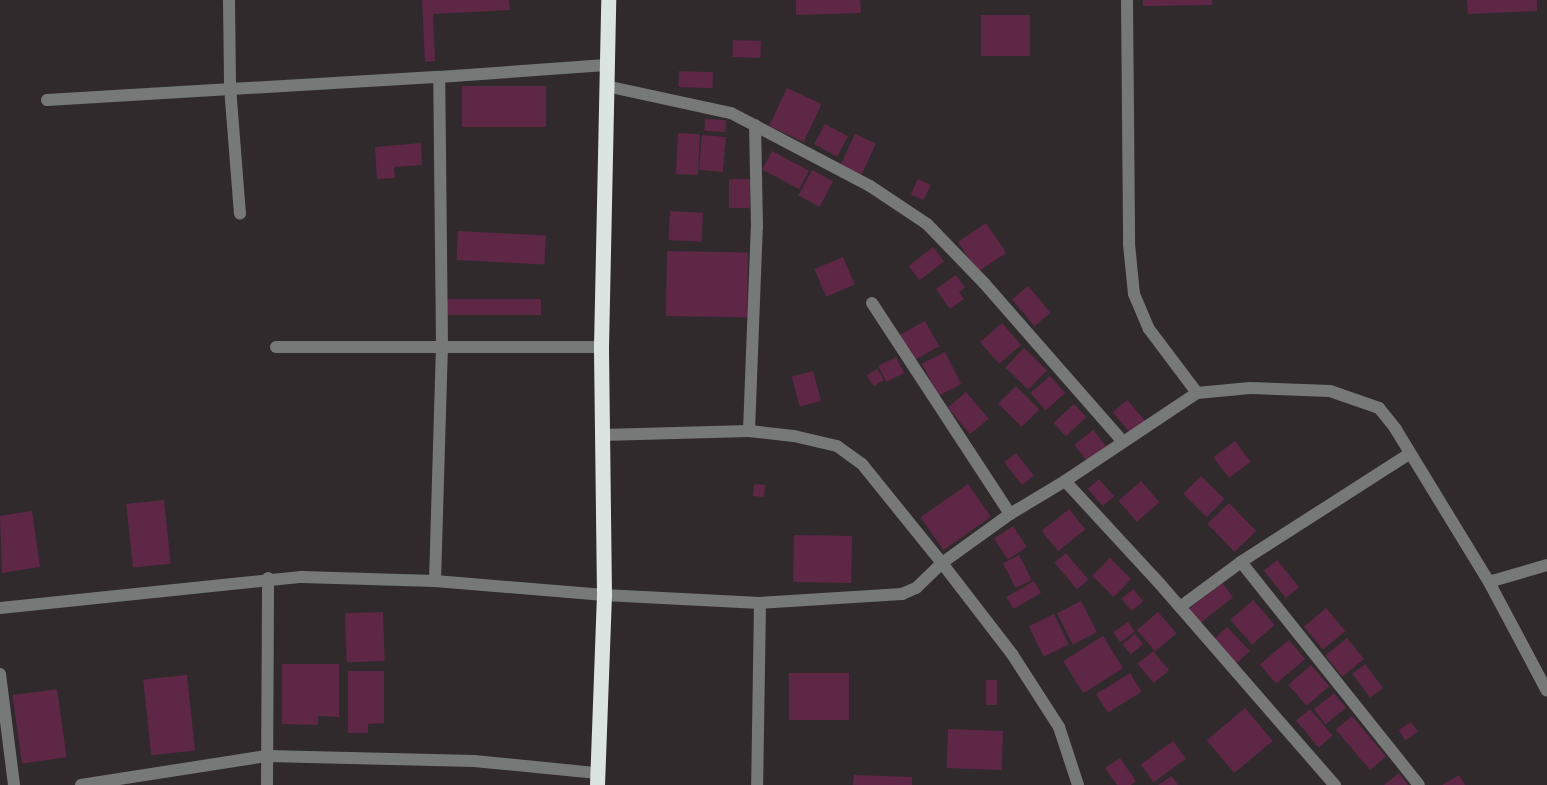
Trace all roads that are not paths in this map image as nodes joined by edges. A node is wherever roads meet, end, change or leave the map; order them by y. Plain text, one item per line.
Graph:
1 (228, 0) edge
2 (608, 0) edge
3 (1128, 0) edge
4 (606, 65) junction
5 (439, 76) junction
6 (606, 86) junction
7 (230, 88) junction
8 (47, 100) dead end
9 (755, 125) junction
10 (240, 214) dead end
11 (872, 303) dead end
12 (442, 344) junction
13 (276, 347) dead end
14 (601, 347) junction
15 (1196, 393) junction
16 (749, 431) junction
17 (602, 435) junction
18 (1123, 442) junction
19 (1409, 454) junction
20 (1065, 481) junction
21 (1010, 514) junction
22 (1241, 562) junction
23 (942, 563) junction
24 (1547, 565) edge
25 (268, 578) junction
26 (435, 581) junction
27 (1489, 582) junction
28 (604, 595) junction
29 (760, 603) junction
30 (1180, 607) junction
31 (0, 608) edge
32 (0, 674) edge
33 (1547, 690) edge
34 (267, 756) junction
35 (597, 779) edge
36 (14, 785) edge
37 (81, 785) edge
38 (267, 785) edge
39 (757, 785) edge
40 (1078, 785) edge
41 (1335, 785) edge
42 (1419, 785) edge

1 - 7 street
2 - 4 highway
3 - 15 street
4 - 5 street
4 - 6 highway
5 - 7 street
5 - 12 street
6 - 9 street
6 - 14 highway
7 - 8 street
7 - 10 street
9 - 16 street
9 - 18 street
11 - 21 street
12 - 13 street
12 - 14 street
12 - 26 street
14 - 17 highway
15 - 18 street
15 - 19 street
16 - 17 street
16 - 23 street
17 - 28 highway
18 - 20 street
19 - 22 street
19 - 27 street
20 - 21 street
20 - 30 street
21 - 23 street
22 - 30 street
22 - 42 street
23 - 29 street
23 - 40 street
24 - 27 street
25 - 26 street
25 - 31 street
25 - 34 street
26 - 28 street
27 - 33 street
28 - 29 street
28 - 35 highway
29 - 39 street
30 - 41 street
32 - 36 street
34 - 35 street
34 - 37 street
34 - 38 street

